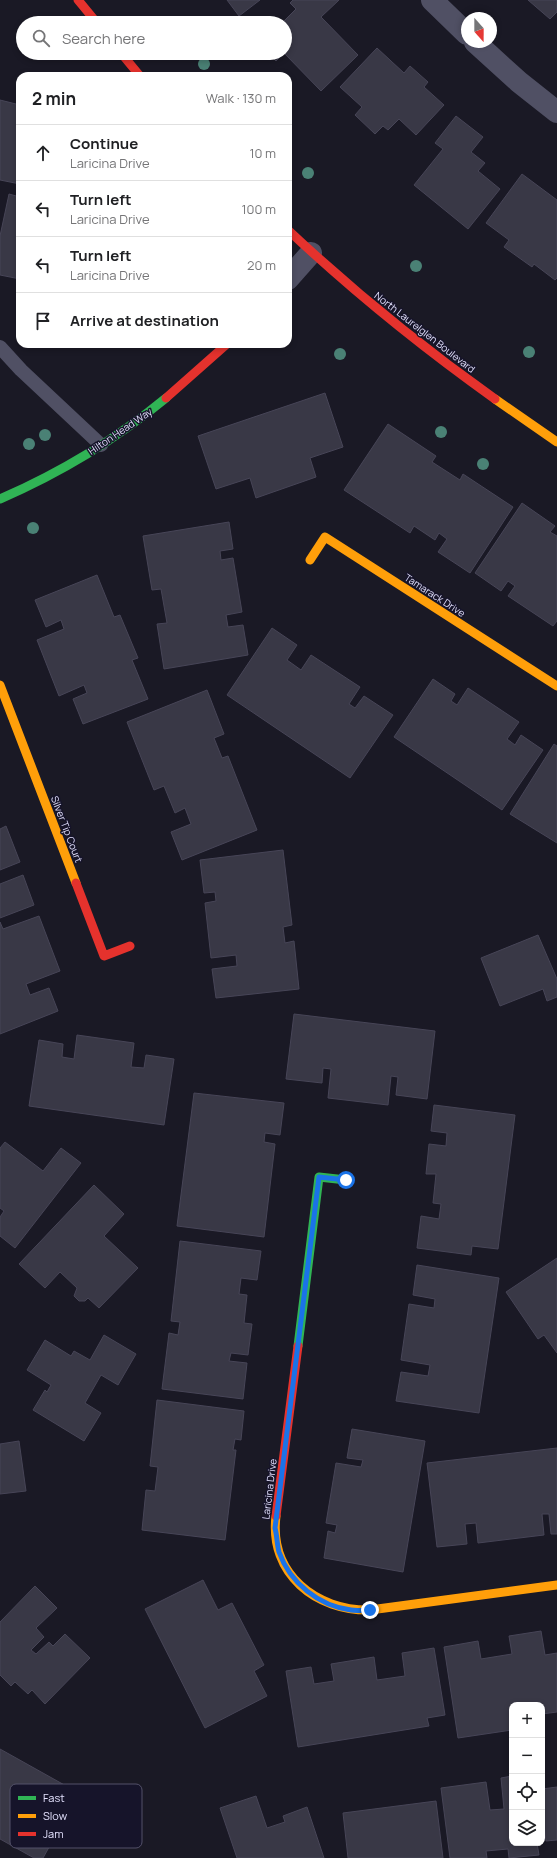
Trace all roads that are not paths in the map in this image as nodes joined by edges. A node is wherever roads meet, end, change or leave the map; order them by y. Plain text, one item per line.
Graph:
1 (78, 0) edge
2 (432, 0) edge
3 (91, 16) edge
4 (461, 28) edge
5 (482, 48) edge
6 (127, 60) edge
7 (137, 72) edge
8 (557, 112) edge
9 (292, 234) edge
10 (311, 253) junction
11 (292, 274) edge
12 (0, 348) edge
13 (223, 348) edge
14 (557, 442) edge
15 (100, 445) junction
16 (0, 499) edge
17 (310, 560) dead end
18 (0, 684) edge
19 (557, 686) edge
20 (130, 946) dead end
21 (346, 1180) dead end
22 (557, 1585) edge

1 - 3 street
2 - 4 street
5 - 8 street
6 - 7 street
9 - 10 street, North Laurelglen Boulevard
10 - 11 street
10 - 14 street, North Laurelglen Boulevard
12 - 15 lane
13 - 15 street, Hilton Head Way
15 - 16 street, Hilton Head Way
17 - 19 street, Tamarack Drive
18 - 20 street, Silver Tip Court
21 - 22 street, Laricina Drive

